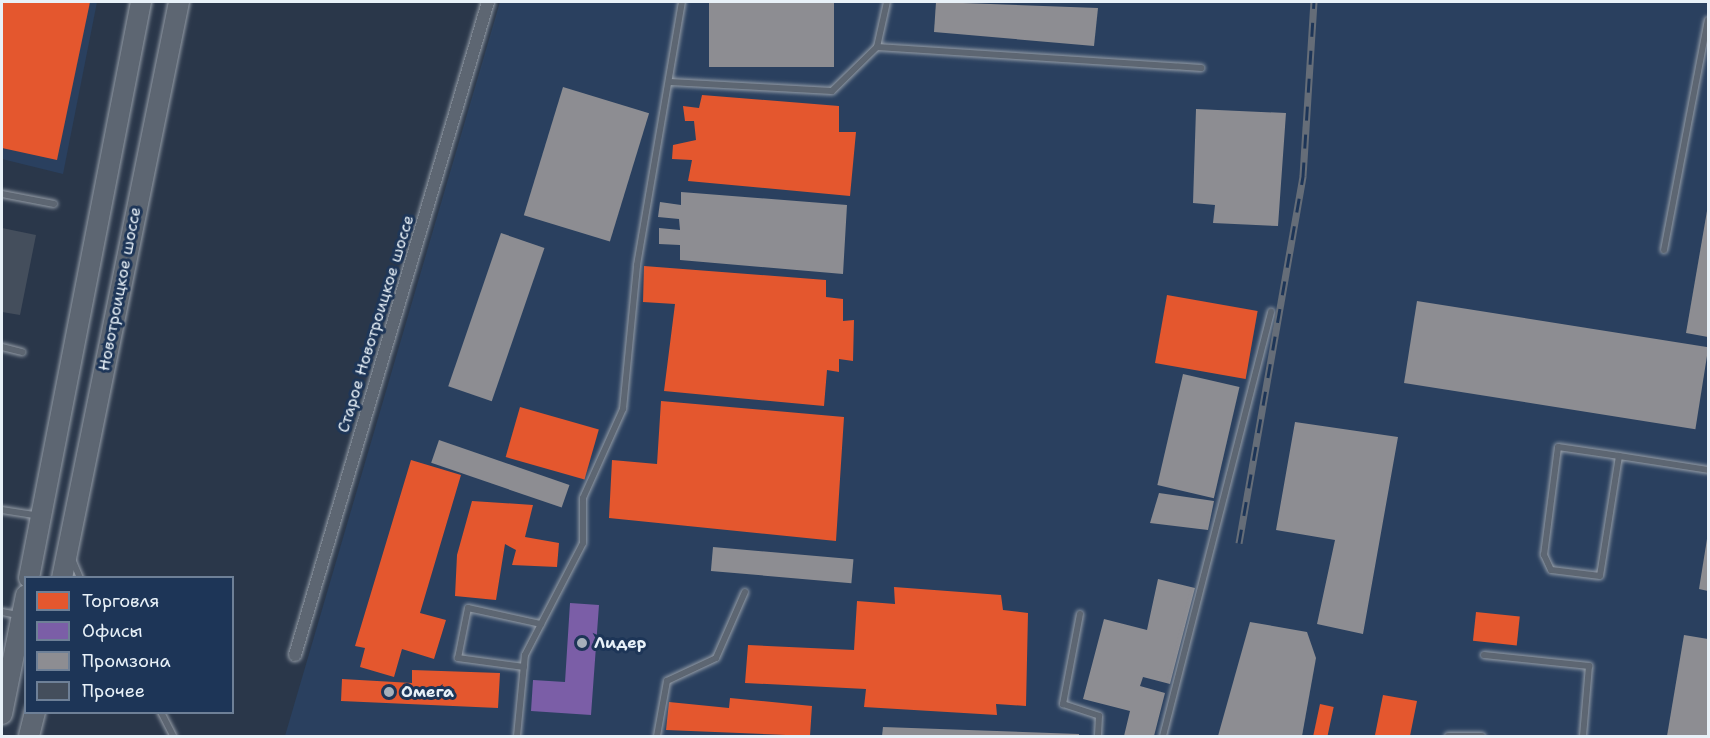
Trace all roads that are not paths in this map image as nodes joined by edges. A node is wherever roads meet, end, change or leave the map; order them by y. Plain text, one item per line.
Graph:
1 (141, 2) edge
2 (179, 2) edge
3 (488, 2) edge
4 (682, 2) edge
5 (887, 2) edge
6 (1708, 20) edge
7 (877, 47) junction
8 (1201, 68) dead end
9 (670, 82) junction
10 (2, 194) edge
11 (54, 204) dead end
12 (1664, 250) dead end
13 (1271, 312) dead end
14 (2, 348) edge
15 (22, 352) dead end
16 (1619, 456) junction
17 (1708, 470) edge
18 (2, 510) edge
19 (39, 516) junction
20 (67, 550) junction
21 (28, 576) edge
22 (62, 576) edge
23 (79, 576) edge
24 (745, 592) dead end
25 (24, 606) edge
26 (2, 612) edge
27 (1080, 614) dead end
28 (22, 616) junction
29 (541, 624) junction
30 (295, 655) dead end
31 (1484, 655) dead end
32 (524, 668) junction
33 (2, 714) edge
34 (34, 714) edge
35 (162, 714) edge
36 (29, 736) edge
37 (173, 736) edge
38 (517, 736) edge
39 (657, 736) edge
40 (1098, 736) edge
41 (1163, 736) edge
42 (1448, 736) edge
43 (1482, 736) edge
44 (1583, 736) edge

1 - 19 main road
2 - 20 main road, Новотроицкое шоссе
3 - 30 street, Старое Новотроицкое шоссе
4 - 9 lane
5 - 7 lane
6 - 12 lane
7 - 8 lane
7 - 9 lane
9 - 29 lane
10 - 11 lane
13 - 41 lane
14 - 15 lane
16 - 16 lane
16 - 17 lane
18 - 19 lane
19 - 21 main road
20 - 22 main road, Новотроицкое шоссе
20 - 23 lane
24 - 39 lane
25 - 28 main road
26 - 28 lane
27 - 40 lane
28 - 33 main road
29 - 32 lane
29 - 32 lane
31 - 44 lane
32 - 38 lane
34 - 36 main road
35 - 37 lane
42 - 43 lane

